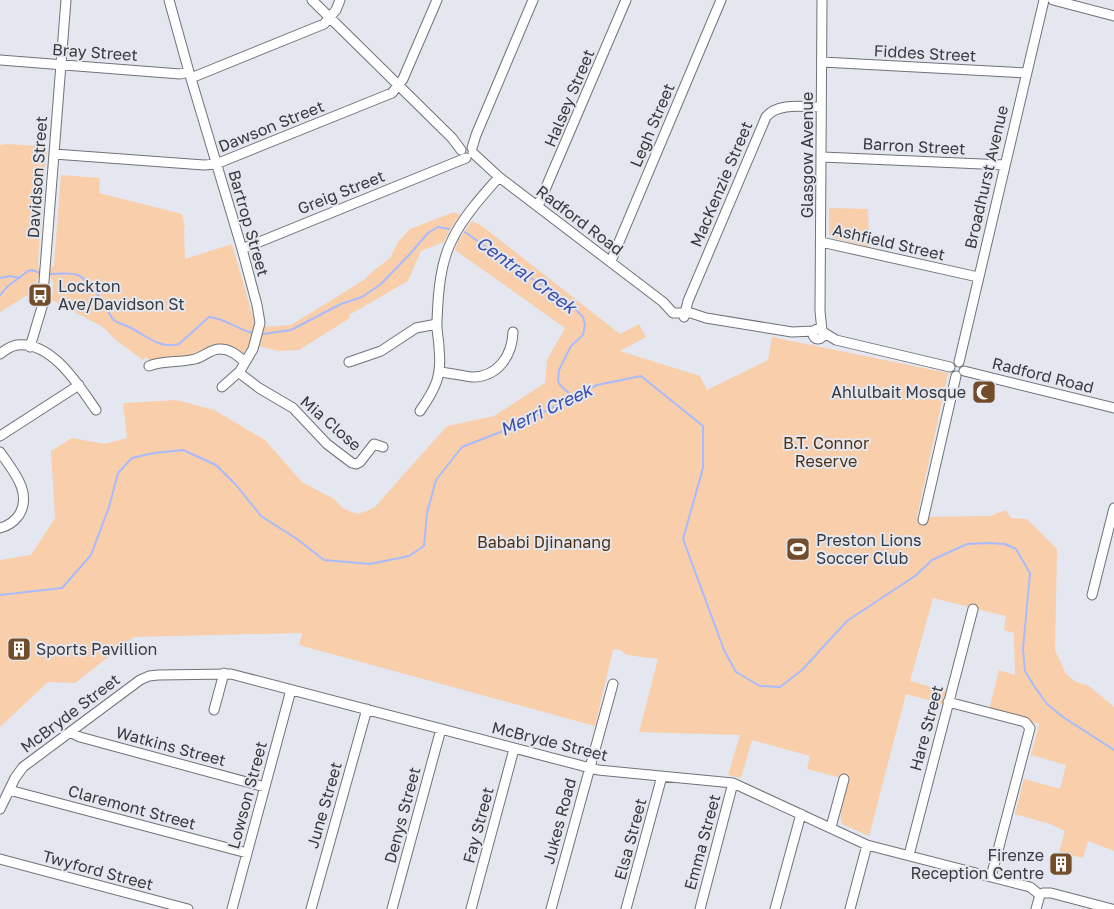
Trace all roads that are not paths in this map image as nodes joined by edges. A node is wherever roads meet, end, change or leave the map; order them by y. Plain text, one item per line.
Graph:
1 (169, 0) edge
2 (312, 0) edge
3 (340, 0) edge
4 (437, 0) edge
5 (533, 0) edge
6 (626, 0) edge
7 (721, 0) edge
8 (822, 0) edge
9 (1044, 0) edge
10 (1053, 0) edge
11 (65, 2) edge
12 (1114, 16) edge
13 (329, 18) junction
14 (0, 60) edge
15 (822, 62) junction
16 (60, 65) junction
17 (1026, 73) junction
18 (190, 75) junction
19 (399, 85) junction
20 (821, 107) junction
21 (467, 152) junction
22 (54, 154) junction
23 (822, 157) junction
24 (216, 164) junction
25 (1005, 165) junction
26 (499, 177) junction
27 (538, 206) junction
28 (822, 242) junction
29 (242, 249) junction
30 (611, 261) junction
31 (978, 278) junction
32 (685, 315) junction
33 (437, 324) junction
34 (513, 332) dead end
35 (818, 334) junction
36 (30, 347) junction
37 (0, 354) edge
38 (244, 361) junction
39 (350, 362) dead end
40 (959, 362) junction
41 (149, 366) dead end
42 (950, 367) junction
43 (240, 371) junction
44 (964, 371) junction
45 (440, 372) junction
46 (956, 376) junction
47 (79, 385) junction
48 (222, 387) dead end
49 (1114, 408) edge
50 (96, 410) dead end
51 (420, 411) dead end
52 (0, 436) edge
53 (377, 444) dead end
54 (0, 452) edge
55 (1114, 508) edge
56 (924, 520) dead end
57 (0, 528) edge
58 (1092, 595) dead end
59 (973, 609) dead end
60 (224, 673) junction
61 (613, 684) dead end
62 (291, 690) junction
63 (948, 702) junction
64 (366, 709) junction
65 (214, 710) dead end
66 (440, 729) junction
67 (70, 732) junction
68 (514, 749) junction
69 (589, 769) junction
70 (662, 776) junction
71 (844, 779) dead end
72 (733, 783) junction
73 (265, 787) junction
74 (9, 790) junction
75 (0, 809) edge
76 (801, 814) junction
77 (831, 827) junction
78 (867, 845) junction
79 (247, 854) junction
80 (909, 855) junction
81 (0, 859) edge
82 (991, 877) junction
83 (1040, 895) junction
84 (188, 909) edge
85 (232, 909) edge
86 (311, 909) edge
87 (392, 909) edge
88 (471, 909) edge
89 (551, 909) edge
90 (626, 909) edge
91 (700, 909) edge
92 (775, 909) edge
93 (850, 909) edge
94 (1036, 909) edge
95 (1112, 909) edge

1 - 18 street, Bartrop Street
2 - 13 street, Radford Road
3 - 13 street, Bray Street
4 - 19 street
5 - 21 street
6 - 27 street, Halsey Street
7 - 30 street, Legh Street
8 - 15 street, Glasgow Avenue
9 - 17 street, Broadhurst Avenue
10 - 12 street
11 - 16 street, Davidson Street
13 - 18 street, Bray Street
13 - 19 street, Radford Road
14 - 16 street, Bray Street
15 - 17 street, Fiddes Street
15 - 20 street, Glasgow Avenue
16 - 18 street, Bray Street
16 - 22 street, Davidson Street
17 - 25 street, Broadhurst Avenue
18 - 24 street, Bartrop Street
19 - 21 street, Radford Road
19 - 24 street, Dawson Street
20 - 23 street, Glasgow Avenue
20 - 32 street, MacKenzie Street
21 - 26 street, Radford Road
21 - 29 street, Greig Street
22 - 24 street, Dawson Street
22 - 36 street, Davidson Street
23 - 25 street, Barron Street
23 - 28 street, Glasgow Avenue
24 - 29 street, Bartrop Street
25 - 31 street, Broadhurst Avenue
26 - 27 street, Radford Road
26 - 33 street
27 - 30 street, Radford Road
28 - 31 street, Ashfield Street
28 - 35 street, Glasgow Avenue
29 - 38 street, Bartrop Street
30 - 32 street, Radford Road
31 - 40 street, Broadhurst Avenue
32 - 35 street, Radford Road
33 - 39 street
33 - 45 street
34 - 45 street
35 - 42 street
36 - 37 street
36 - 47 street
38 - 41 street
38 - 43 street, Bartrop Street
40 - 42 street
40 - 44 street
42 - 46 street
43 - 48 street, Bartrop Street
43 - 53 street, Mia Close
44 - 46 street
44 - 49 street, Radford Road
45 - 51 street
46 - 56 street
47 - 50 street
47 - 52 street
54 - 57 street
55 - 58 street
59 - 63 street, Hare Street
60 - 62 street, McBryde Street
60 - 65 street
60 - 67 street, McBryde Street
61 - 69 street, Jukes Road
62 - 64 street, McBryde Street
62 - 73 street, Lowson Street
63 - 80 street, Hare Street
63 - 82 street
64 - 66 street, McBryde Street
64 - 86 street, June Street
66 - 68 street, McBryde Street
66 - 87 street, Denys Street
67 - 73 street, Watkins Street
67 - 74 street, McBryde Street
68 - 69 street, McBryde Street
68 - 88 street, Fay Street
69 - 70 street, McBryde Street
69 - 89 street, Jukes Road
70 - 72 street, McBryde Street
70 - 90 street, Elsa Street
71 - 77 street
72 - 76 street, McBryde Street
72 - 91 street, Emma Street
73 - 79 street, Lowson Street
74 - 75 street, McBryde Street
74 - 79 street, Claremont Street
76 - 77 street, McBryde Street
76 - 92 street
77 - 78 street, McBryde Street
78 - 80 street, McBryde Street
78 - 93 street
79 - 85 street, Lowson Street
80 - 82 street, McBryde Street
81 - 84 street, Twyford Street
82 - 83 street, McBryde Street
83 - 94 street
83 - 95 street, McBryde Street

